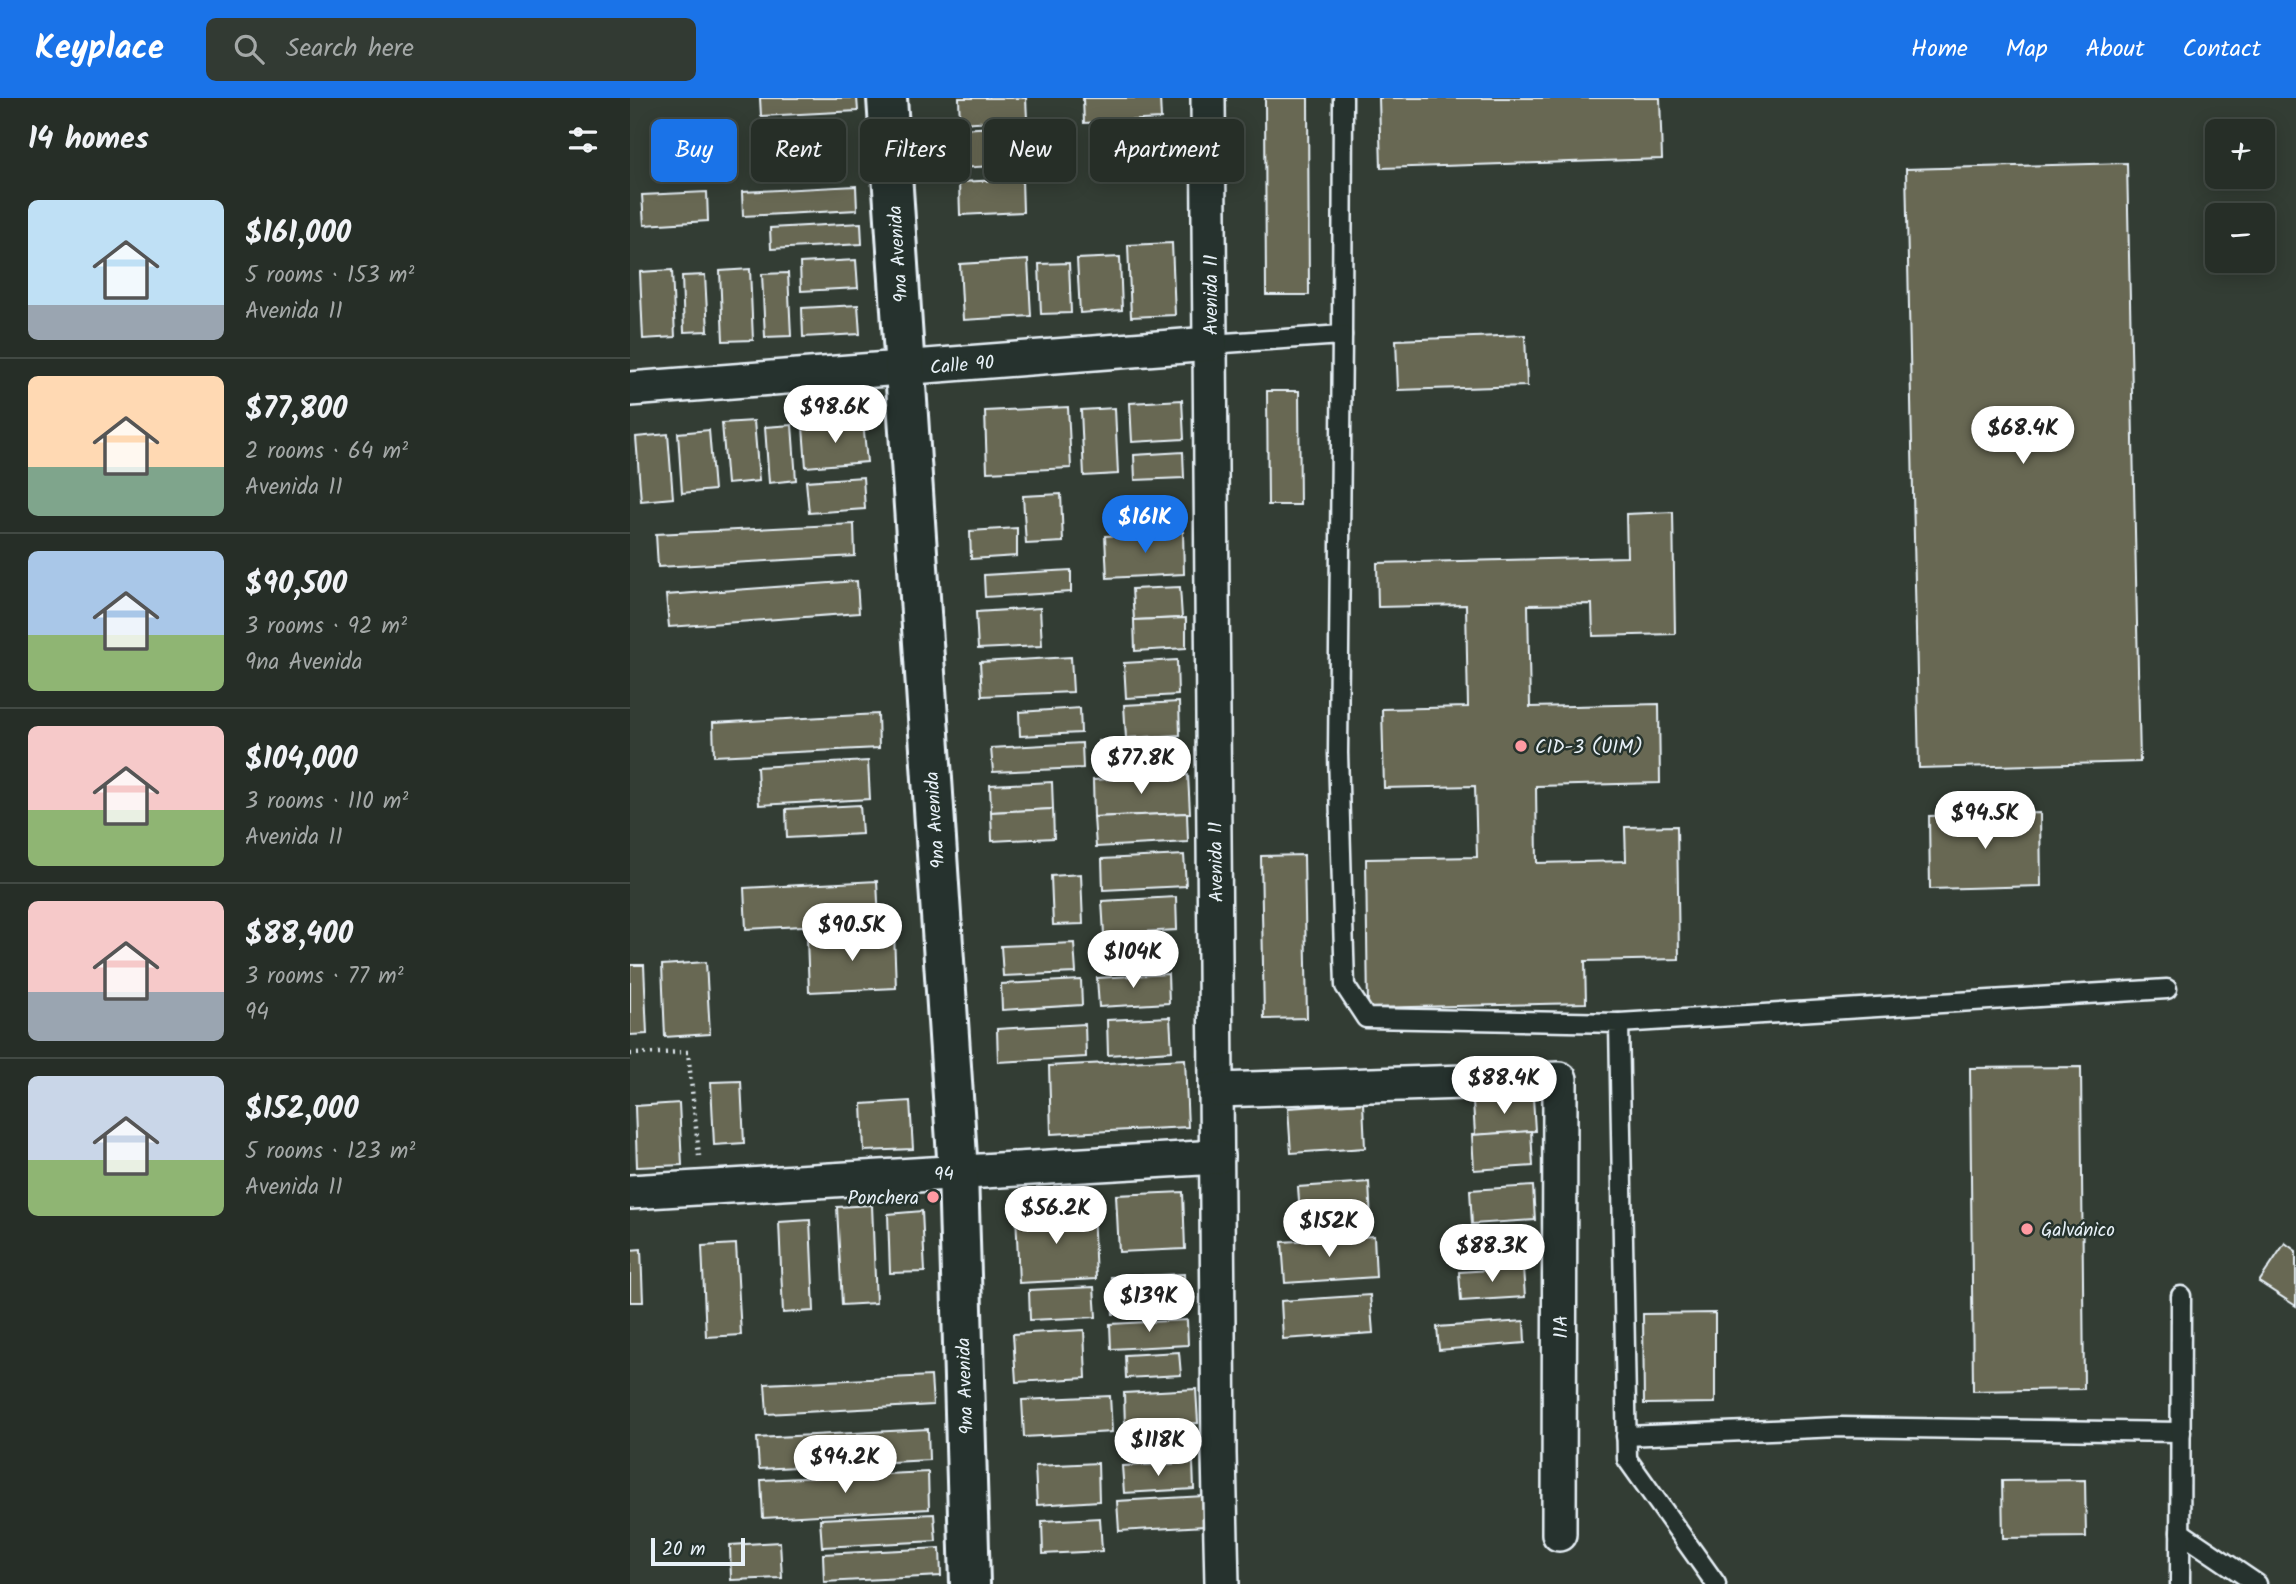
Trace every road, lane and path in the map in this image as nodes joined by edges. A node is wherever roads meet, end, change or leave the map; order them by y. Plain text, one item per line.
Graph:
1 (887, 98) edge
2 (1208, 98) edge
3 (1343, 98) edge
4 (1342, 335) junction
5 (1210, 344) junction
6 (904, 369) junction
7 (630, 389) edge
8 (2167, 989) dead end
9 (1619, 1023) junction
10 (630, 1054) edge
11 (1217, 1090) junction
12 (1217, 1157) junction
13 (958, 1172) junction
14 (702, 1187) junction
15 (630, 1192) edge
16 (2181, 1296) dead end
17 (2181, 1432) junction
18 (1626, 1436) junction
19 (2180, 1532) junction
20 (1559, 1534) dead end
21 (971, 1584) edge
22 (1222, 1584) edge
23 (1716, 1584) edge
24 (2180, 1584) edge
25 (2257, 1584) edge

1 - 6 main road, 9na Avenida
2 - 5 street, Avenida 11
3 - 4 lane
4 - 5 lane
4 - 9 lane
5 - 6 street, Calle 90
5 - 11 street, Avenida 11
6 - 7 street, Calle 90
6 - 13 main road, 9na Avenida
8 - 9 lane
9 - 18 lane
10 - 14 path
11 - 12 street, Avenida 11
11 - 20 street, 11A
12 - 13 street, 94
12 - 22 street, Avenida 11
13 - 14 street, 94
13 - 21 main road, 9na Avenida
14 - 15 street, 94
16 - 17 lane
17 - 18 lane
17 - 19 lane
18 - 23 lane
19 - 24 lane
19 - 25 lane

